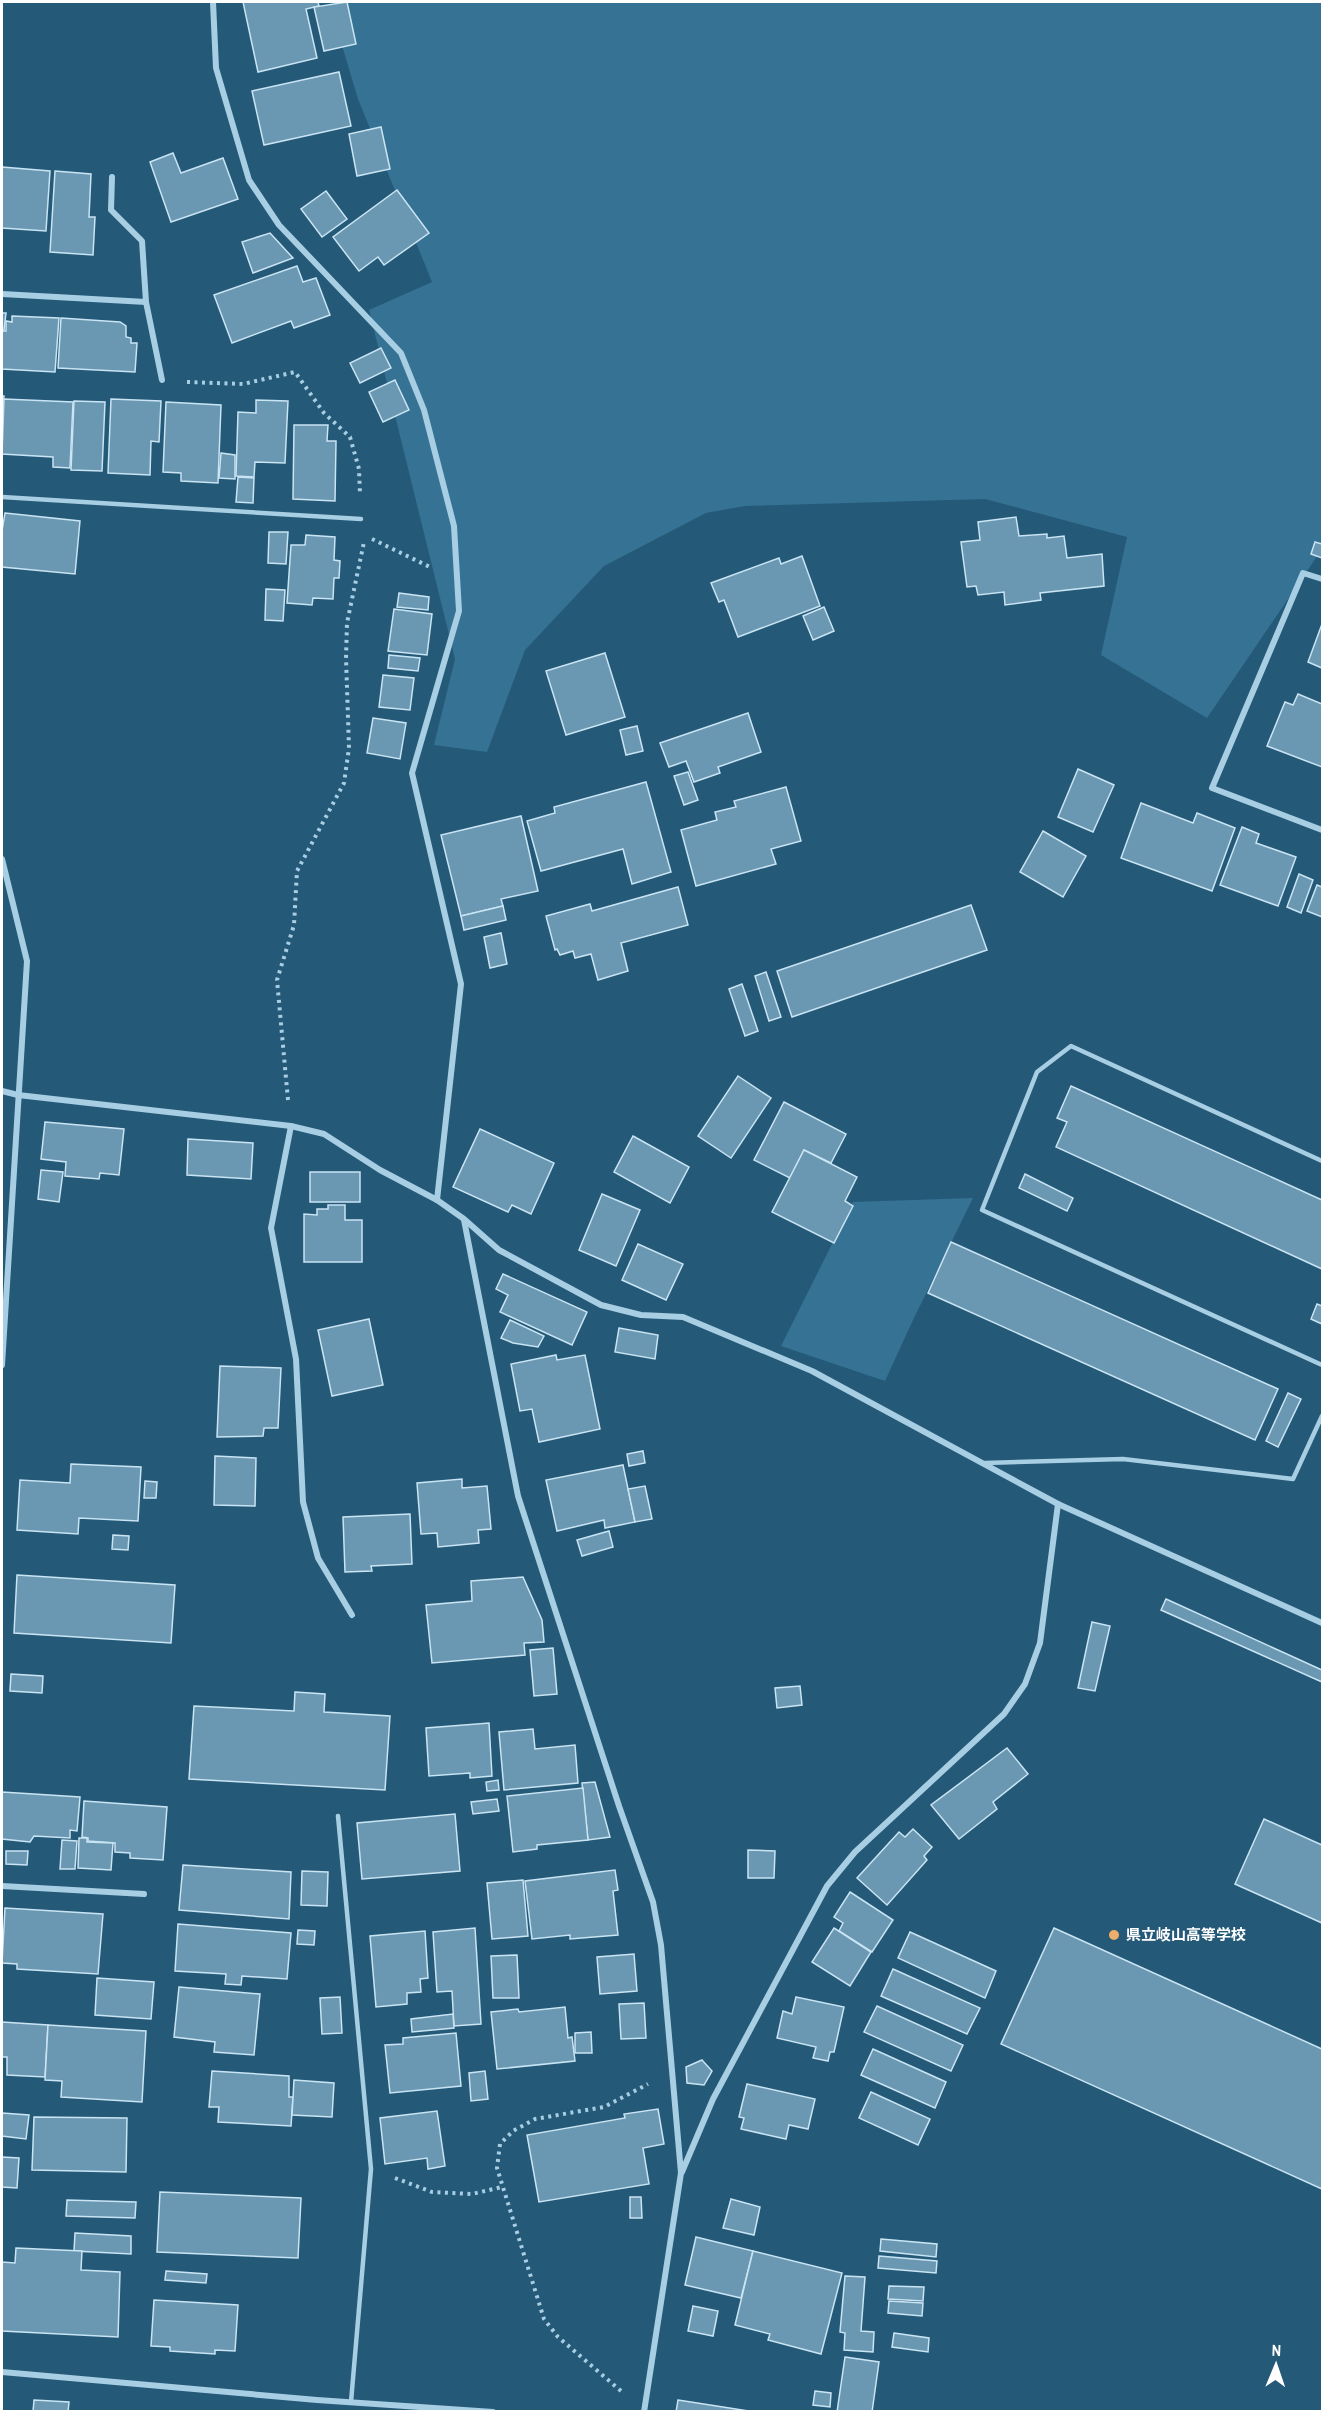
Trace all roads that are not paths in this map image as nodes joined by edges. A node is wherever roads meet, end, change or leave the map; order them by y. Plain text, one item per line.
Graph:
1 (213, 2) edge
2 (112, 177) dead end
3 (2, 294) edge
4 (147, 302) junction
5 (162, 380) road end
6 (2, 497) edge
7 (361, 519) road end
8 (1323, 579) edge
9 (1323, 830) edge
10 (2, 859) edge
11 (2, 1091) edge
12 (18, 1095) junction
13 (291, 1126) junction
14 (1323, 1161) edge
15 (437, 1200) junction
16 (464, 1219) junction
17 (2, 1365) edge
18 (1323, 1365) edge
19 (1323, 1416) edge
20 (985, 1463) junction
21 (1058, 1504) junction
22 (352, 1615) dead end
23 (1323, 1623) edge
24 (338, 1816) dead end
25 (2, 1886) edge
26 (144, 1894) dead end
27 (681, 2173) junction
28 (2, 2372) edge
29 (351, 2402) junction
30 (644, 2411) edge
31 (493, 2412) edge

1 - 15 street
2 - 4 street
3 - 4 street
4 - 5 street
6 - 7 lane
8 - 9 street
10 - 12 street
11 - 12 street
12 - 13 street
12 - 17 street
13 - 15 street
13 - 22 street
14 - 18 lane
15 - 16 street
16 - 20 street
16 - 27 street
19 - 20 lane
20 - 21 street
21 - 23 street
21 - 27 street
24 - 29 lane
25 - 26 street
27 - 30 street
28 - 29 street
29 - 31 street

